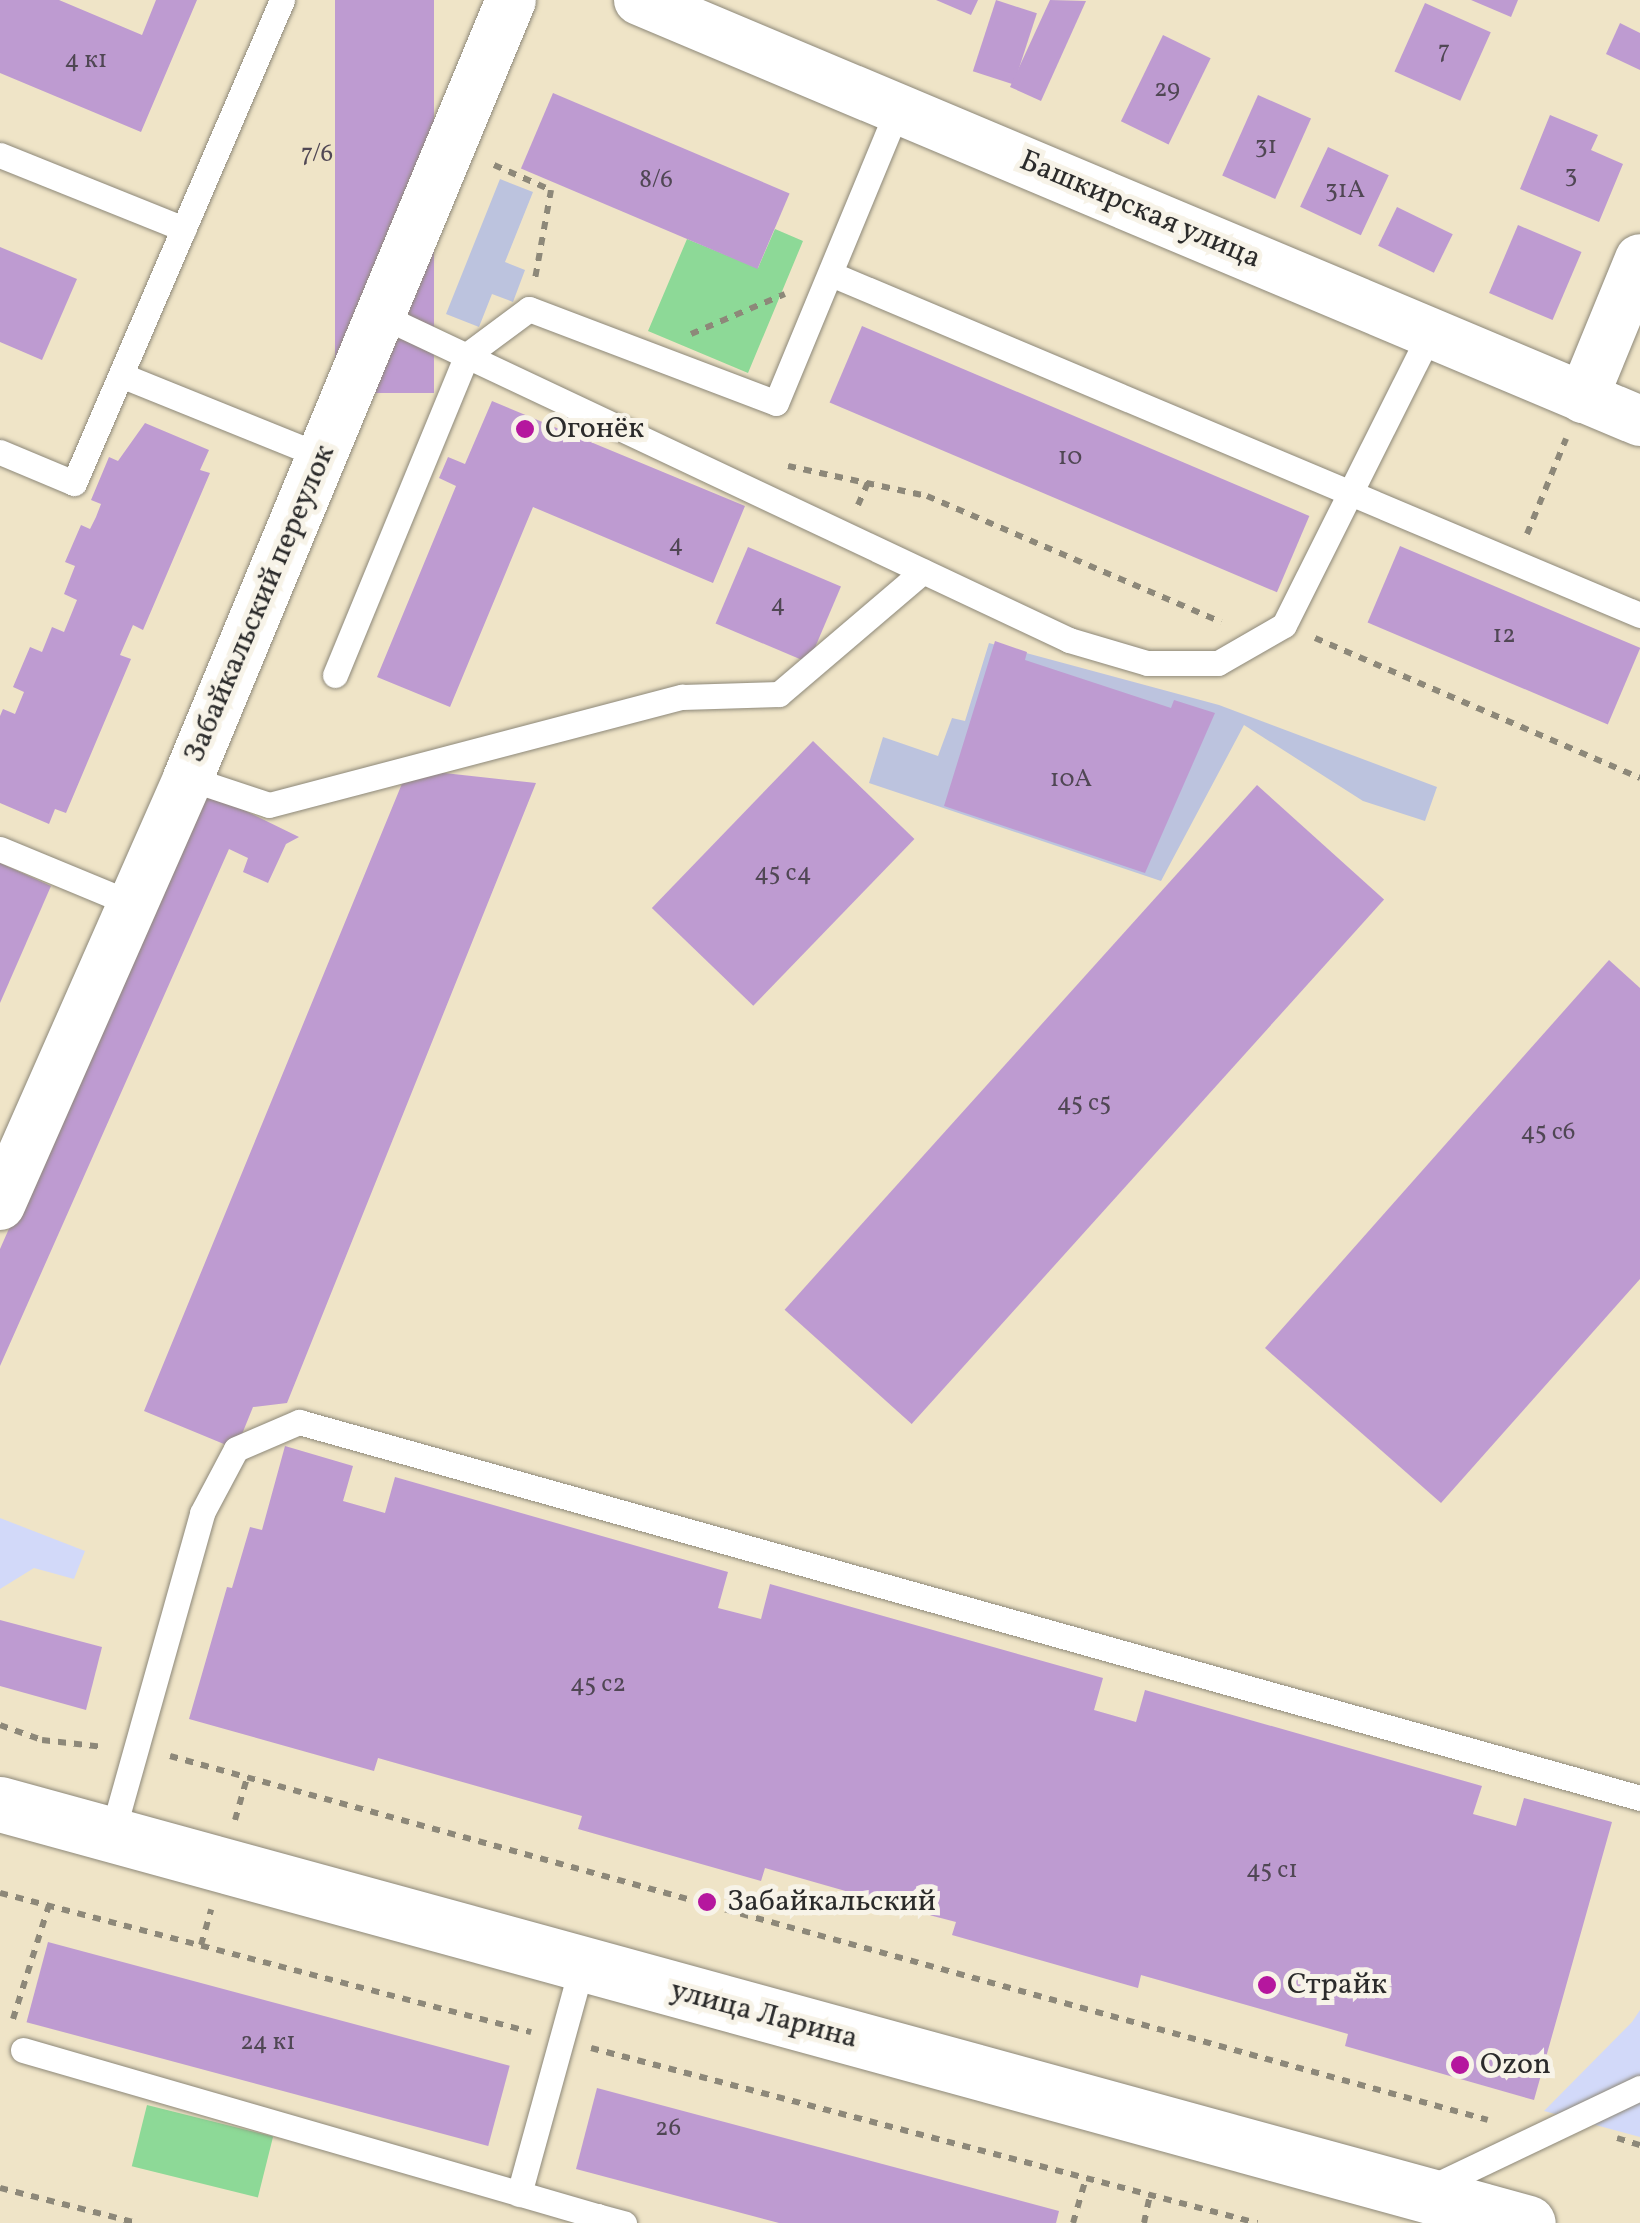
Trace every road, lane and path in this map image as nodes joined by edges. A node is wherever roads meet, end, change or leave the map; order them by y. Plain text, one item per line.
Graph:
1 (282, 0) edge
2 (511, 0) edge
3 (639, 0) edge
4 (898, 109) junction
5 (451, 145) junction
6 (0, 155) edge
7 (184, 230) junction
8 (1640, 259) edge
9 (831, 274) junction
10 (529, 309) junction
11 (380, 315) junction
12 (1430, 332) junction
13 (644, 355) junction
14 (468, 356) junction
15 (122, 375) junction
16 (1583, 398) junction
17 (1640, 421) edge
18 (0, 452) edge
19 (321, 456) junction
20 (769, 462) dead end
21 (1352, 490) junction
22 (1516, 561) junction
23 (923, 571) junction
24 (1640, 615) edge
25 (1284, 625) junction
26 (1260, 639) junction
27 (335, 675) dead end
28 (188, 778) junction
29 (1640, 778) edge
30 (0, 849) edge
31 (133, 904) junction
32 (0, 1205) edge
33 (0, 1724) edge
34 (136, 1746) junction
35 (1640, 1798) edge
36 (0, 1804) edge
37 (112, 1834) junction
38 (0, 1893) edge
39 (48, 1906) junction
40 (582, 1965) junction
41 (562, 2040) junction
42 (23, 2050) joint
43 (1640, 2088) edge
44 (1565, 2124) junction
45 (1086, 2178) junction
46 (0, 2188) edge
47 (519, 2194) junction
48 (1420, 2194) junction
49 (1150, 2195) junction
50 (596, 2219) edge
51 (137, 2223) edge
52 (624, 2223) edge
53 (1073, 2223) edge
54 (1144, 2223) edge
55 (1257, 2223) edge
56 (1528, 2223) edge

1 - 7 lane
2 - 5 street, Забайкальский переулок
3 - 4 street, Башкирская улица
4 - 9 lane
4 - 12 street, Башкирская улица
5 - 10 path
5 - 11 street, Забайкальский переулок
6 - 7 lane
7 - 15 lane
8 - 16 street
9 - 13 path
9 - 13 lane
9 - 21 lane
10 - 13 lane
10 - 14 lane
11 - 14 lane
11 - 19 street, Забайкальский переулок
12 - 16 street, Башкирская улица
12 - 21 lane
14 - 23 lane
14 - 27 lane
15 - 18 lane
15 - 19 lane
16 - 17 street, Башкирская улица
16 - 22 path
19 - 28 street, Забайкальский переулок
20 - 26 path
21 - 22 lane
21 - 25 lane
22 - 24 lane
23 - 26 lane
23 - 28 lane
25 - 26 lane
25 - 29 path
28 - 31 street, Забайкальский переулок
30 - 31 lane
31 - 32 street, Забайкальский переулок
33 - 34 path
34 - 35 lane
34 - 37 lane
34 - 44 path
36 - 37 main road, улица Ларина
37 - 40 main road, улица Ларина
38 - 39 path
39 - 41 path
39 - 42 path
40 - 41 lane
40 - 48 main road, улица Ларина
41 - 45 path
41 - 47 lane
42 - 47 lane
43 - 44 lane
44 - 48 lane
45 - 49 path
45 - 53 path
46 - 51 path
47 - 50 lane
48 - 56 main road, улица Ларина
49 - 54 path
49 - 55 path
50 - 52 lane

